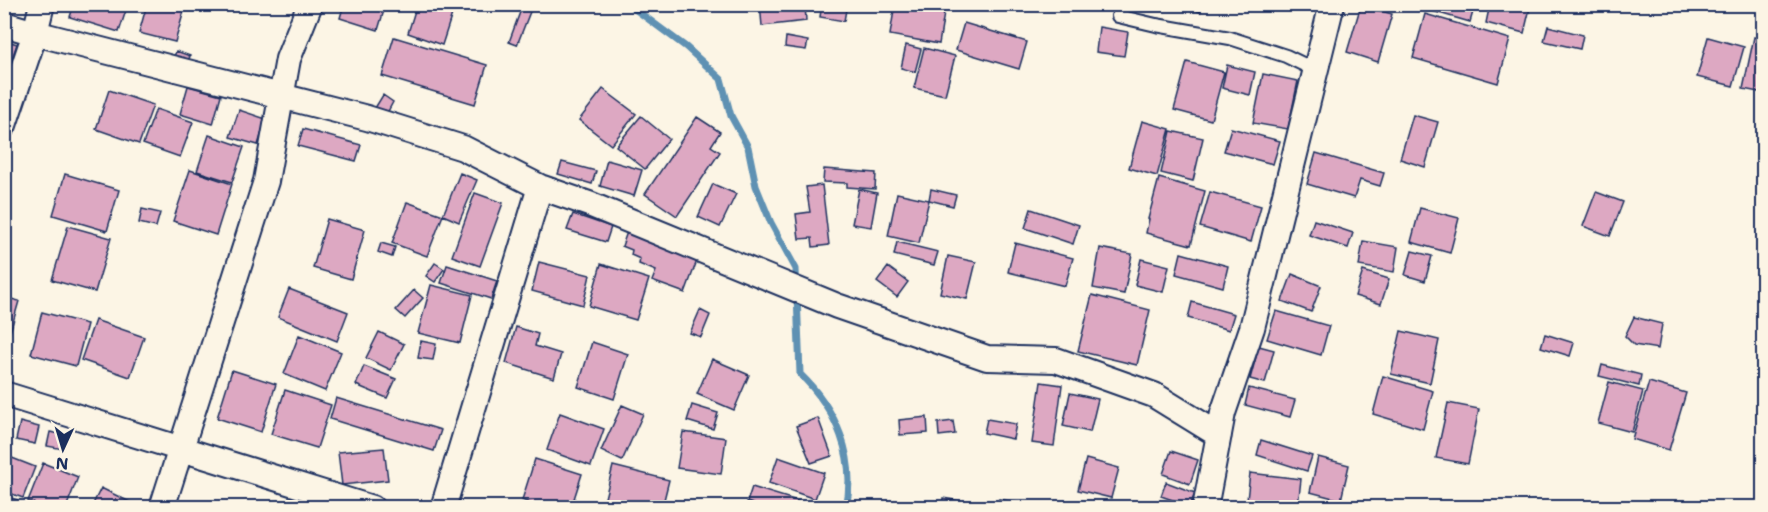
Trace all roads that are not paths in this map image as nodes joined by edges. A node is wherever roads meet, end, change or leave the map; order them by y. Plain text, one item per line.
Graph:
1 (42, 4) edge
2 (310, 4) edge
3 (1332, 4) edge
4 (1118, 16) dead end
5 (4, 24) edge
6 (35, 33) junction
7 (1315, 70) junction
8 (282, 96) junction
9 (4, 125) edge
10 (540, 188) junction
11 (4, 394) edge
12 (1219, 435) junction
13 (181, 448) junction
14 (162, 507) edge
15 (372, 507) edge
16 (443, 507) edge
17 (1205, 507) edge

1 - 6 street
2 - 8 street
3 - 7 street
4 - 7 lane
5 - 6 street
6 - 8 street
6 - 9 street
7 - 12 street
8 - 10 street
8 - 13 street
10 - 12 street
10 - 16 street
11 - 13 street
12 - 17 street
13 - 14 street
13 - 15 street

